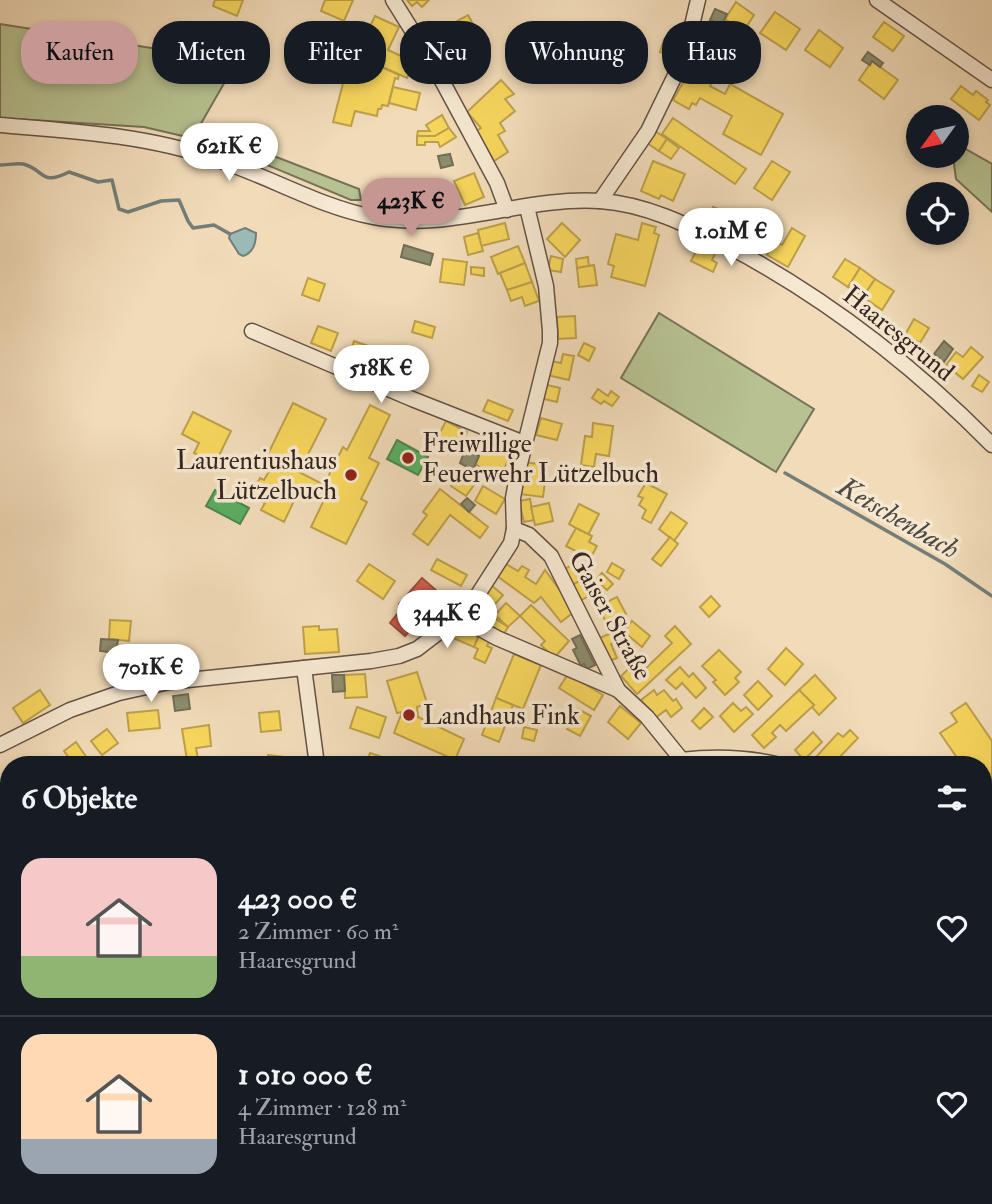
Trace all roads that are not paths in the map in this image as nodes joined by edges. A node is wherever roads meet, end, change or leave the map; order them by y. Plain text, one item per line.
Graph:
1 (393, 0) edge
2 (698, 0) edge
3 (877, 0) edge
4 (992, 80) edge
5 (0, 125) edge
6 (600, 201) junction
7 (527, 207) junction
8 (508, 209) junction
9 (252, 331) dead end
10 (524, 443) junction
11 (992, 445) edge
12 (514, 529) junction
13 (459, 617) junction
14 (304, 667) junction
15 (618, 690) junction
16 (0, 745) edge
17 (316, 756) edge
18 (678, 756) edge

1 - 8 street
2 - 6 street
3 - 4 street
5 - 8 street, Haaresgrund
6 - 7 street, Haaresgrund
6 - 11 street, Haaresgrund
7 - 8 street, Haaresgrund
7 - 10 street
9 - 10 street
10 - 12 street
12 - 13 street
12 - 15 street, Gaiser Straße
13 - 14 street
13 - 15 street
14 - 16 street
14 - 17 street
15 - 18 street, Gaiser Straße

